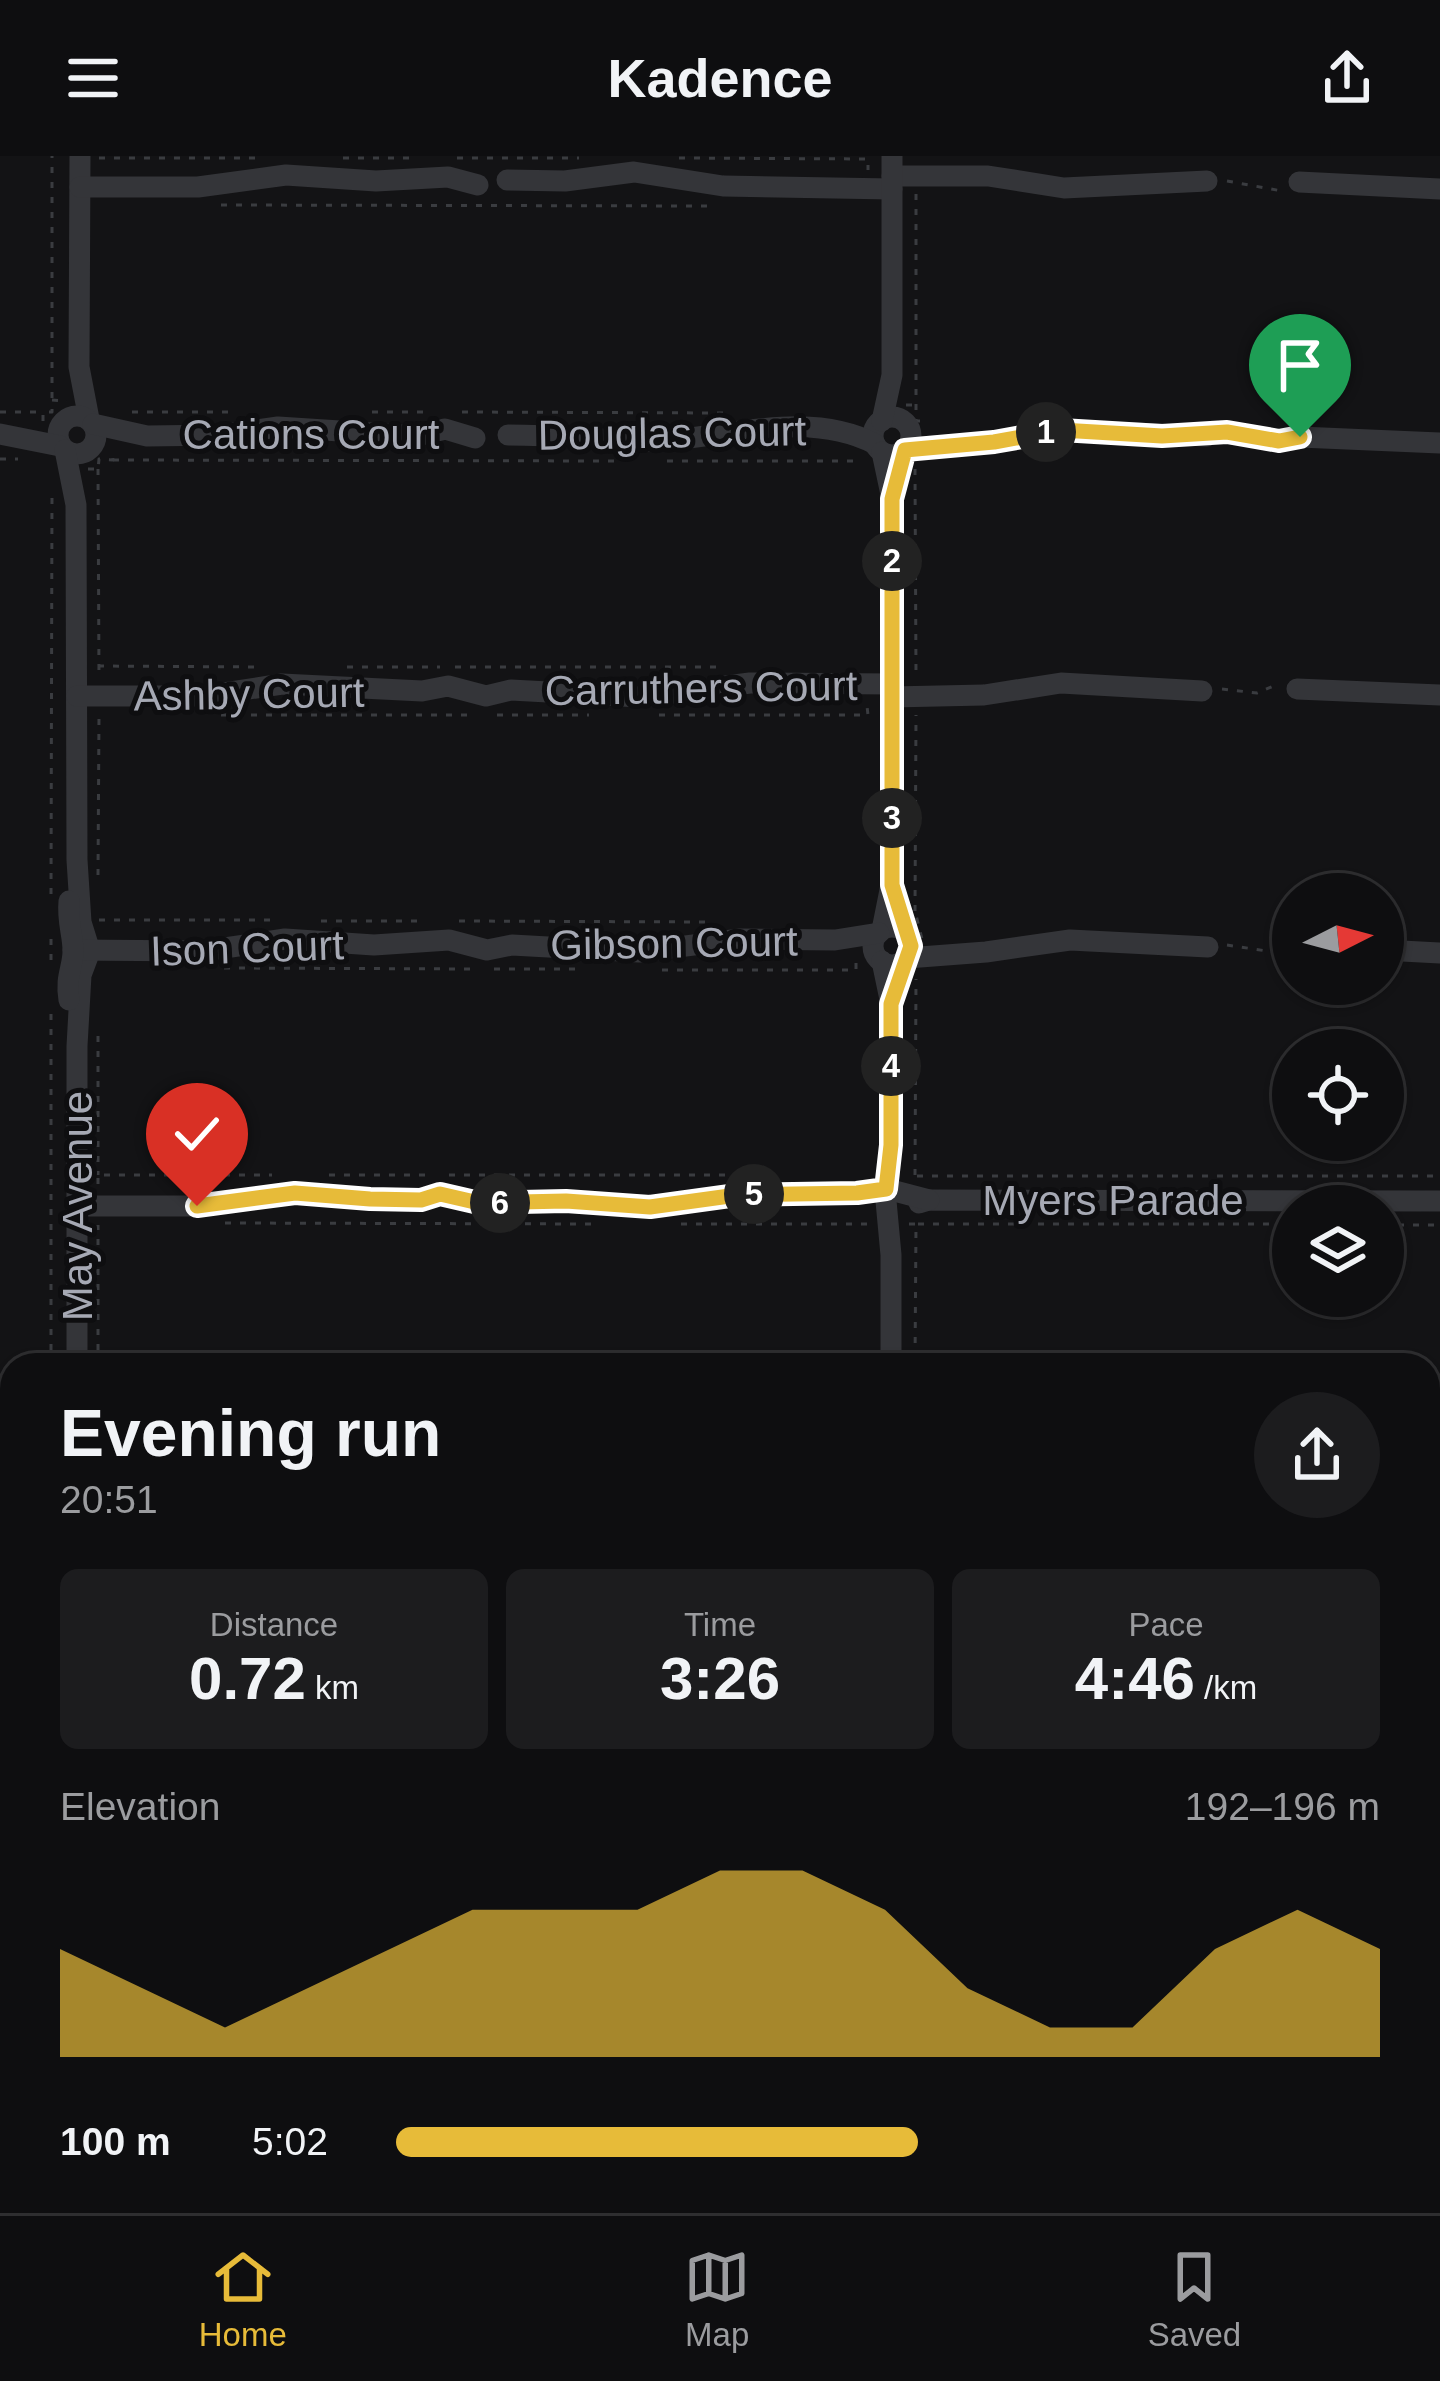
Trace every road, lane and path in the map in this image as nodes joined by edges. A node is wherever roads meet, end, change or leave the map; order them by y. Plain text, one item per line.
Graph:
1 (52, 156) edge
2 (80, 156) edge
3 (892, 174) edge
4 (916, 176) junction
5 (507, 180) dead end
6 (1207, 181) joint
7 (1299, 182) joint
8 (478, 185) dead end
9 (80, 188) junction
10 (1440, 189) edge
11 (254, 412) dead end
12 (372, 412) dead end
13 (726, 412) dead end
14 (2, 426) edge
15 (75, 428) junction
16 (508, 435) dead end
17 (892, 435) junction
18 (1207, 436) joint
19 (1300, 437) joint
20 (475, 438) dead end
21 (1440, 443) edge
22 (113, 460) dead end
23 (628, 460) dead end
24 (651, 460) dead end
25 (1297, 689) joint
26 (422, 691) joint
27 (892, 691) junction
28 (1202, 692) joint
29 (1440, 695) edge
30 (77, 696) junction
31 (421, 945) joint
32 (1208, 947) joint
33 (895, 949) junction
34 (81, 951) junction
35 (1272, 951) edge
36 (1404, 951) edge
37 (1440, 953) edge
38 (98, 1037) dead end
39 (98, 1175) dead end
40 (1440, 1176) edge
41 (892, 1196) junction
42 (1440, 1201) edge
43 (77, 1206) junction
44 (98, 1223) dead end
45 (1272, 1224) edge
46 (1404, 1225) edge
47 (1440, 1225) edge
48 (76, 1353) edge
49 (98, 1353) edge
50 (891, 1353) edge
51 (915, 1353) edge

1 - 15 path
2 - 9 street, May Avenue
3 - 4 street
3 - 5 street
3 - 17 street
4 - 6 street
4 - 17 path
6 - 7 path
7 - 10 street
8 - 9 street
9 - 15 street, May Avenue
11 - 15 path
12 - 13 path
14 - 15 path
14 - 15 street
15 - 20 street, Cations Court
15 - 30 street, May Avenue
16 - 17 street, Douglas Court
17 - 18 street, Douglas Court
17 - 24 path
17 - 27 street
18 - 19 path
19 - 21 street
22 - 23 path
25 - 28 path
25 - 29 street
26 - 27 street, Carruthers Court
26 - 30 street, Ashby Court
27 - 28 street, Carruthers Court
27 - 33 street
30 - 34 street, May Avenue
31 - 33 street, Gibson Court
31 - 34 street, Ison Court
32 - 33 street, Gibson Court
32 - 35 path
33 - 40 path
33 - 41 street
34 - 43 street, May Avenue
36 - 37 street
38 - 39 path
41 - 42 street, Myers Parade
41 - 43 street, Myers Parade
41 - 50 street
43 - 48 street, May Avenue
44 - 49 path
45 - 51 path
46 - 47 path

